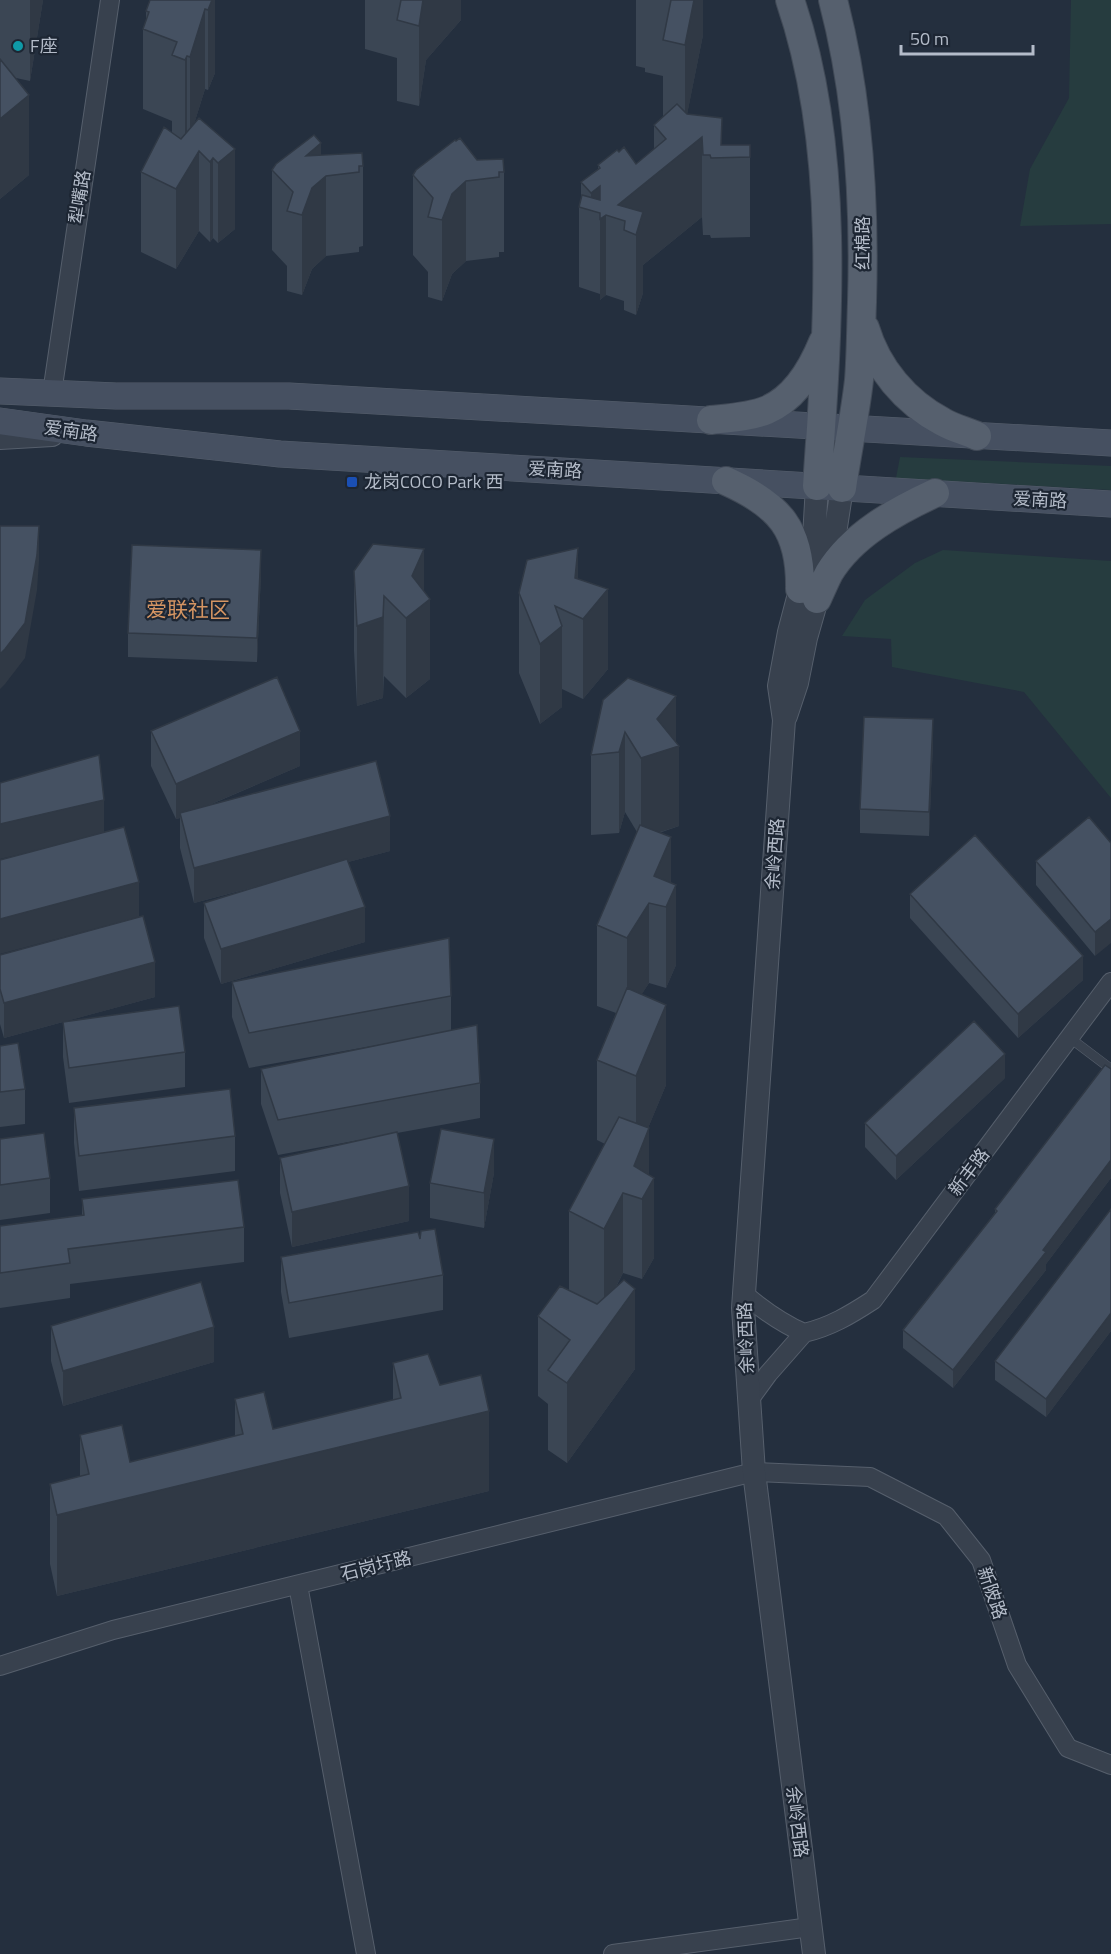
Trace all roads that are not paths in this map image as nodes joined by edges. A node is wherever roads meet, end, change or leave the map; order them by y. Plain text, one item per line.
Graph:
1 (110, 0) edge
2 (790, 0) edge
3 (833, 0) edge
4 (861, 316) junction
5 (827, 332) junction
6 (0, 391) edge
7 (51, 393) junction
8 (711, 420) junction
9 (0, 421) edge
10 (821, 426) junction
11 (851, 428) junction
12 (86, 433) junction
13 (977, 436) junction
14 (0, 438) edge
15 (1111, 443) edge
16 (726, 481) junction
17 (830, 487) junction
18 (935, 493) junction
19 (1111, 504) edge
20 (809, 594) junction
21 (1111, 982) edge
22 (1070, 1038) junction
23 (1111, 1069) edge
24 (744, 1294) junction
25 (804, 1333) junction
26 (749, 1400) junction
27 (754, 1472) junction
28 (298, 1585) junction
29 (0, 1666) edge
30 (1111, 1765) edge
31 (810, 1927) junction
32 (366, 1954) edge
33 (613, 1954) edge
34 (814, 1954) edge

1 - 7 street, 犁嘴路
2 - 5 main road, 红棉路
3 - 4 main road, 红棉路
4 - 11 main road, 红棉路
4 - 13 main road
5 - 8 main road
5 - 10 main road, 红棉路
6 - 7 main road, 爱南路
7 - 8 main road, 爱南路
8 - 10 main road, 爱南路
9 - 12 main road, 爱南路
10 - 11 main road, 爱南路
10 - 17 main road, 红棉路
11 - 13 main road, 爱南路
11 - 17 main road, 红棉路
12 - 14 street
12 - 16 main road, 爱南路
13 - 15 main road, 爱南路
16 - 17 main road, 爱南路
16 - 20 main road
17 - 18 main road, 爱南路
17 - 20 street, 余岭西路
18 - 19 main road, 爱南路
18 - 20 main road
20 - 24 street, 余岭西路
21 - 22 street, 新丰路
22 - 23 lane
22 - 25 street, 新丰路
24 - 25 street
24 - 26 street, 余岭西路
25 - 26 street
26 - 27 street, 余岭西路
27 - 28 street, 石岗圩路
27 - 30 street, 新陂路
27 - 31 street, 余岭西路
28 - 29 street, 石岗圩路
28 - 32 street
31 - 33 street
31 - 34 street, 余岭西路

